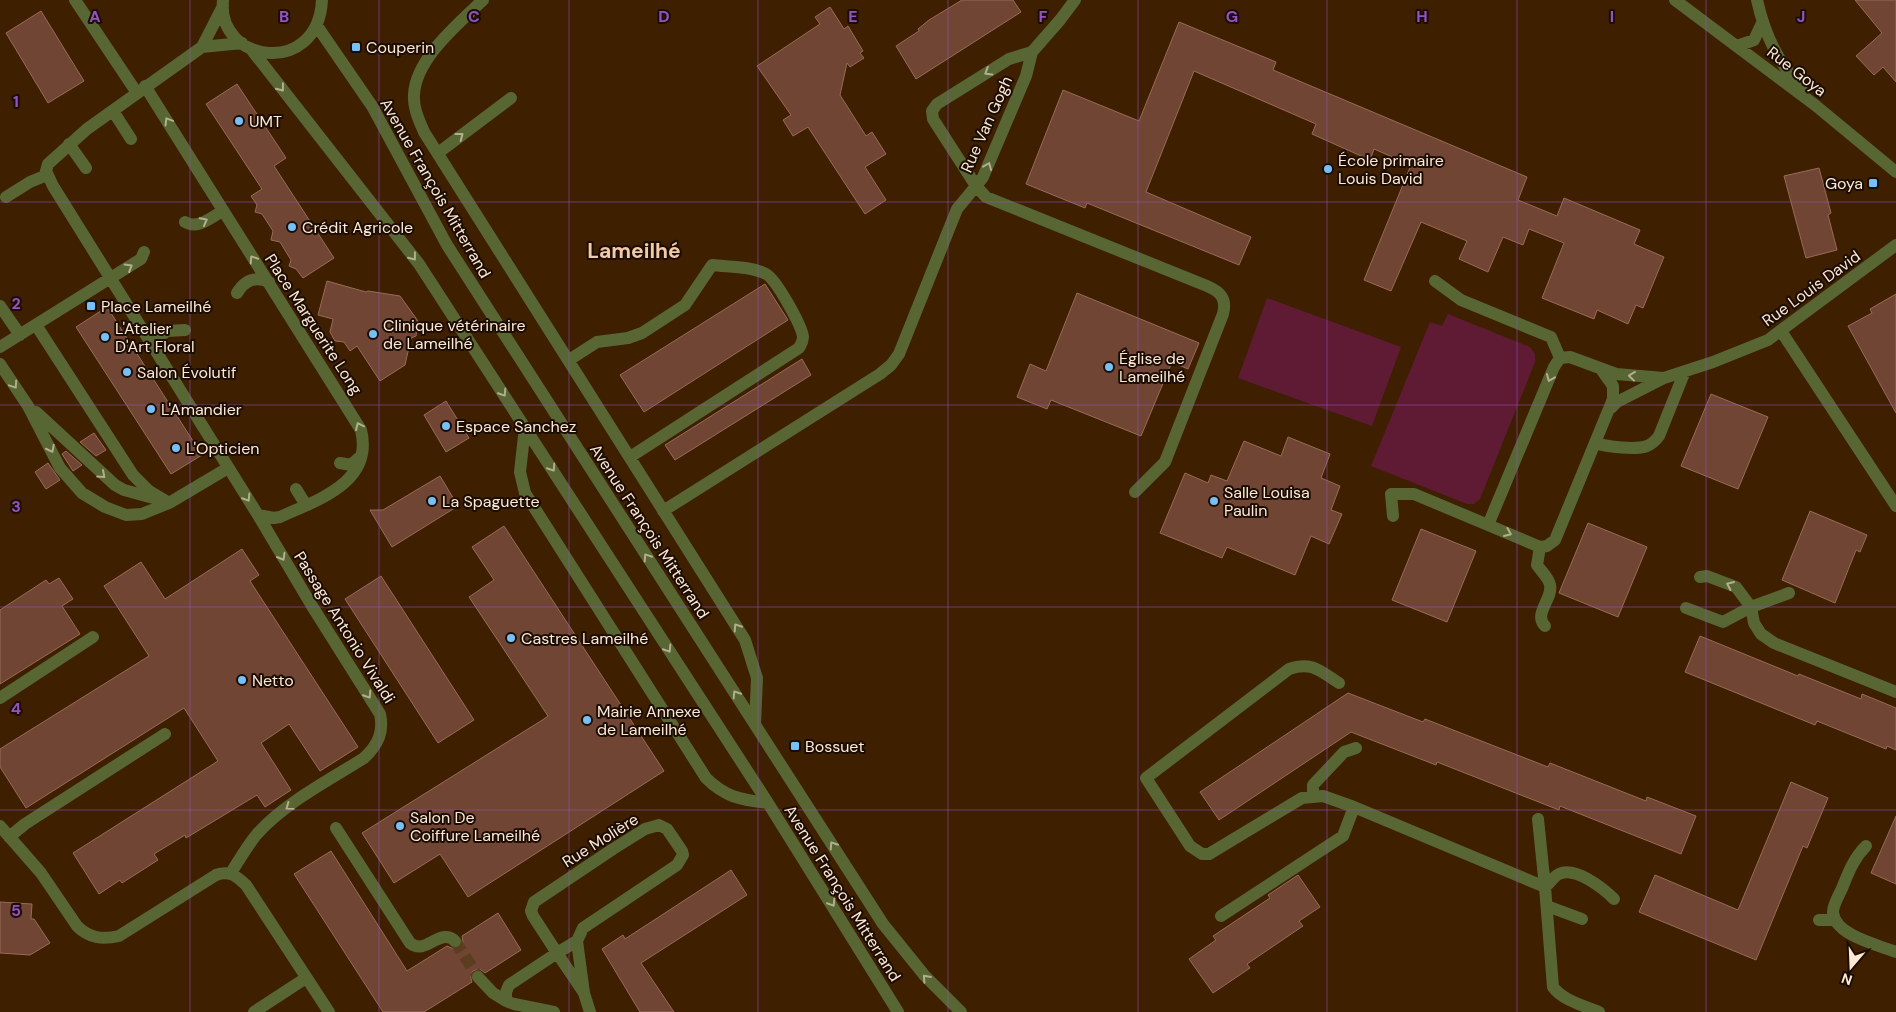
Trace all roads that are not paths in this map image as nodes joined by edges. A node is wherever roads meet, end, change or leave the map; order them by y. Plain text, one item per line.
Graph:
1 (75, 0) edge
2 (322, 0) edge
3 (483, 0) edge
4 (1075, 0) edge
5 (1675, 0) edge
6 (1757, 0) edge
7 (223, 3) edge
8 (1762, 23) junction
9 (317, 26) junction
10 (247, 46) junction
11 (1737, 46) junction
12 (202, 48) junction
13 (1032, 52) junction
14 (141, 90) junction
15 (511, 98) dead end
16 (1814, 105) junction
17 (113, 111) junction
18 (131, 139) dead end
19 (69, 144) junction
20 (438, 153) junction
21 (86, 168) dead end
22 (1896, 172) edge
23 (47, 175) junction
24 (976, 186) junction
25 (6, 197) dead end
26 (223, 211) junction
27 (185, 222) dead end
28 (1896, 245) edge
29 (144, 252) dead end
30 (110, 278) junction
31 (1435, 280) dead end
32 (269, 282) junction
33 (237, 293) dead end
34 (0, 306) edge
35 (36, 325) junction
36 (185, 330) dead end
37 (1781, 331) junction
38 (20, 335) junction
39 (151, 343) junction
40 (0, 347) edge
41 (1560, 358) junction
42 (569, 360) junction
43 (0, 364) edge
44 (1600, 369) junction
45 (1685, 371) junction
46 (1664, 378) junction
47 (28, 406) junction
48 (1611, 408) junction
49 (525, 427) junction
50 (1596, 443) junction
51 (363, 452) junction
52 (630, 457) junction
53 (340, 462) dead end
54 (228, 468) junction
55 (296, 489) dead end
56 (1135, 492) dead end
57 (169, 503) junction
58 (306, 504) junction
59 (1896, 506) edge
60 (663, 511) junction
61 (258, 515) junction
62 (1393, 516) dead end
63 (1488, 525) junction
64 (1540, 546) junction
65 (1700, 577) dead end
66 (1789, 593) dead end
67 (1751, 607) junction
68 (1686, 608) dead end
69 (1545, 626) dead end
70 (92, 637) dead end
71 (1339, 683) dead end
72 (1896, 692) edge
73 (0, 698) edge
74 (755, 724) junction
75 (165, 734) dead end
76 (1356, 748) dead end
77 (1313, 796) junction
78 (768, 803) junction
79 (1354, 807) junction
80 (1538, 819) dead end
81 (0, 826) edge
82 (336, 828) dead end
83 (10, 837) junction
84 (1850, 843) dead end
85 (231, 873) junction
86 (1546, 887) junction
87 (1614, 899) dead end
88 (1547, 906) junction
89 (1220, 916) dead end
90 (1582, 919) dead end
91 (1819, 920) dead end
92 (1835, 920) junction
93 (455, 941) dead end
94 (577, 941) junction
95 (1896, 952) edge
96 (557, 953) junction
97 (478, 977) tunnel mouth
98 (306, 978) junction
99 (584, 992) junction
100 (506, 1001) junction
101 (254, 1012) edge
102 (329, 1012) edge
103 (554, 1012) edge
104 (590, 1012) edge
105 (898, 1012) edge
106 (961, 1012) edge
107 (1599, 1012) edge

1 - 14 street, Place Marguerite Long
2 - 9 street
3 - 20 street
4 - 13 street, Rue Van Gogh
5 - 11 street, Rue Goya
6 - 8 street
7 - 10 street, Avenue François Mitterrand
7 - 12 street
8 - 11 street
8 - 16 street
9 - 10 street
74 -> 9 street, Avenue François Mitterrand
10 - 12 street
10 -> 49 street, Avenue François Mitterrand
11 - 16 street, Rue Goya
12 - 14 street
24 -> 13 street, Rue Van Gogh
13 -> 24 street, Rue Van Gogh
14 - 17 street
26 -> 14 street, Place Marguerite Long
20 -> 15 street
16 - 22 street, Rue Goya
17 - 18 street
17 - 19 street
19 - 21 street
19 - 23 street
20 - 42 street
23 - 25 street
23 - 30 street
24 - 56 street
24 - 60 street
27 -> 26 street
32 -> 26 street, Place Marguerite Long
28 - 37 street, Rue Louis David
30 -> 29 street
30 - 35 street
30 - 39 street
31 - 41 street
32 - 33 street
51 -> 32 street, Place Marguerite Long
34 - 38 street
35 - 38 street
35 - 57 street
36 - 39 street
37 - 45 street, Rue Louis David
37 - 59 street
38 - 40 street
39 - 54 street
41 - 44 street, Rue Louis David
41 -> 63 street
42 - 52 street
42 - 52 street
43 -> 47 street
46 -> 44 street, Rue Louis David
44 - 48 street
45 - 46 street, Rue Louis David
45 - 50 street
46 - 48 street, Rue Louis David
47 -> 57 street
47 -> 57 street
48 - 50 street
49 -> 78 street, Avenue François Mitterrand
49 - 78 street
50 - 64 street
51 - 53 street
51 - 58 street
52 - 60 street
54 - 57 street
54 -> 61 street
55 - 58 street
58 - 61 street
74 -> 60 street
61 -> 85 street, Passage Antonio Vivaldi
62 - 63 street
63 -> 64 street
64 - 69 street
67 -> 65 street
66 - 67 street
67 - 68 street
67 - 72 street
70 - 73 street
71 - 77 street
106 -> 74 street, Avenue François Mitterrand
75 - 83 street
76 - 77 street
77 - 79 street
78 -> 105 street, Avenue François Mitterrand
79 - 86 street
79 - 89 street
80 - 86 street
81 - 83 street
82 - 93 street
83 - 85 street
84 - 92 street
85 - 98 street
86 - 87 street
86 - 88 street
88 - 90 street
88 - 107 street
91 - 92 street
92 - 95 street
94 - 96 street, Rue Molière
94 - 96 street, Rue Molière
94 - 99 street, Rue Molière
96 - 99 street, Rue Molière
96 - 100 street, Rue Molière
97 - 100 street
98 - 101 street
98 - 102 street
99 - 104 street, Rue Molière
100 - 103 street

